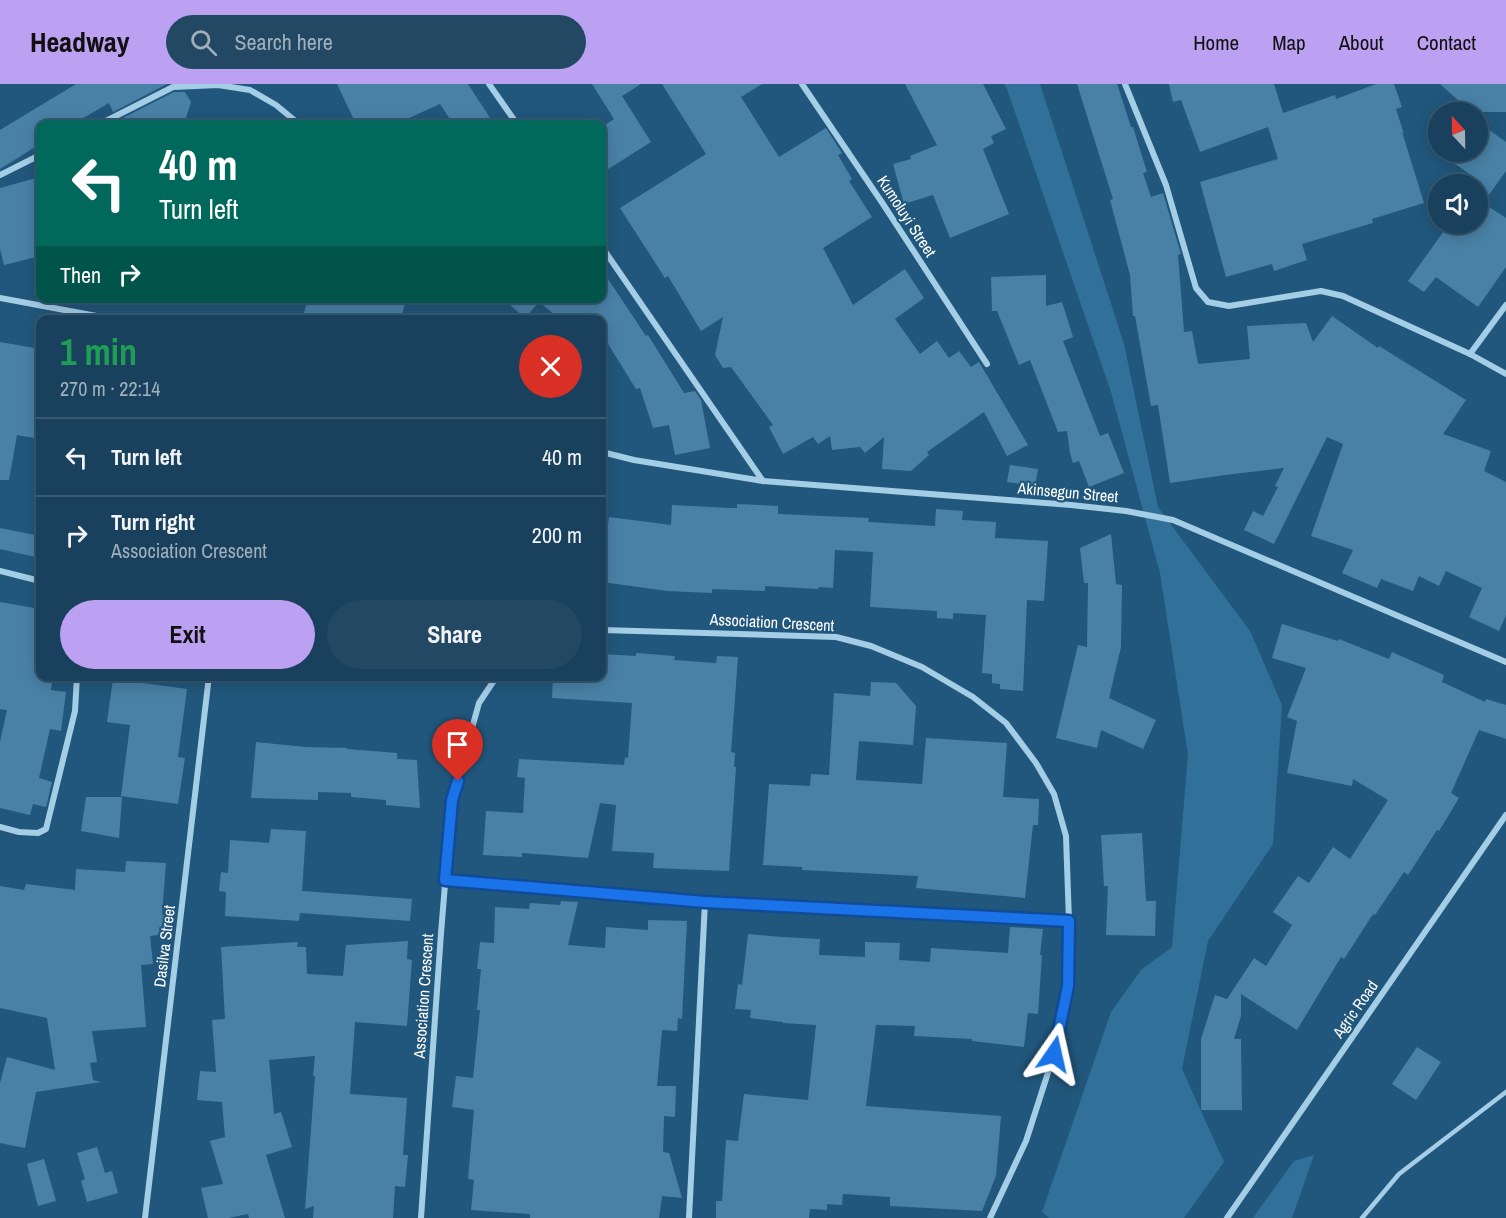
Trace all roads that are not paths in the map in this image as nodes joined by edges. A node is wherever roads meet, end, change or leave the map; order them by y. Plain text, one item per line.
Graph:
1 (489, 84) edge
2 (802, 84) edge
3 (1125, 84) edge
4 (108, 120) edge
5 (294, 120) edge
6 (514, 120) edge
7 (36, 156) edge
8 (0, 175) edge
9 (606, 253) edge
10 (0, 298) edge
11 (1506, 305) edge
12 (91, 315) edge
13 (1470, 354) junction
14 (987, 364) dead end
15 (1506, 374) edge
16 (606, 453) edge
17 (763, 481) junction
18 (0, 571) edge
19 (36, 580) edge
20 (606, 630) edge
21 (1506, 662) edge
22 (77, 681) edge
23 (208, 681) edge
24 (494, 681) edge
25 (1506, 815) edge
26 (0, 827) edge
27 (445, 880) junction
28 (705, 902) junction
29 (1069, 921) junction
30 (1506, 1092) edge
31 (146, 1218) edge
32 (421, 1218) edge
33 (689, 1218) edge
34 (990, 1218) edge
35 (1227, 1218) edge
36 (1362, 1218) edge

1 - 6 street
2 - 14 street, Kumoluyi Street
3 - 13 street
4 - 5 street
7 - 8 street
9 - 17 street
10 - 12 street
11 - 13 street
13 - 15 street
16 - 17 street, Akinsegun Street
17 - 21 street, Akinsegun Street
18 - 19 street
20 - 29 street, Association Crescent
22 - 26 street
23 - 31 street, Dasilva Street
24 - 27 street, Association Crescent
25 - 35 street, Agric Road
27 - 28 street
27 - 32 street, Association Crescent
28 - 29 street
28 - 33 street
29 - 34 street, Association Crescent
30 - 36 lane

